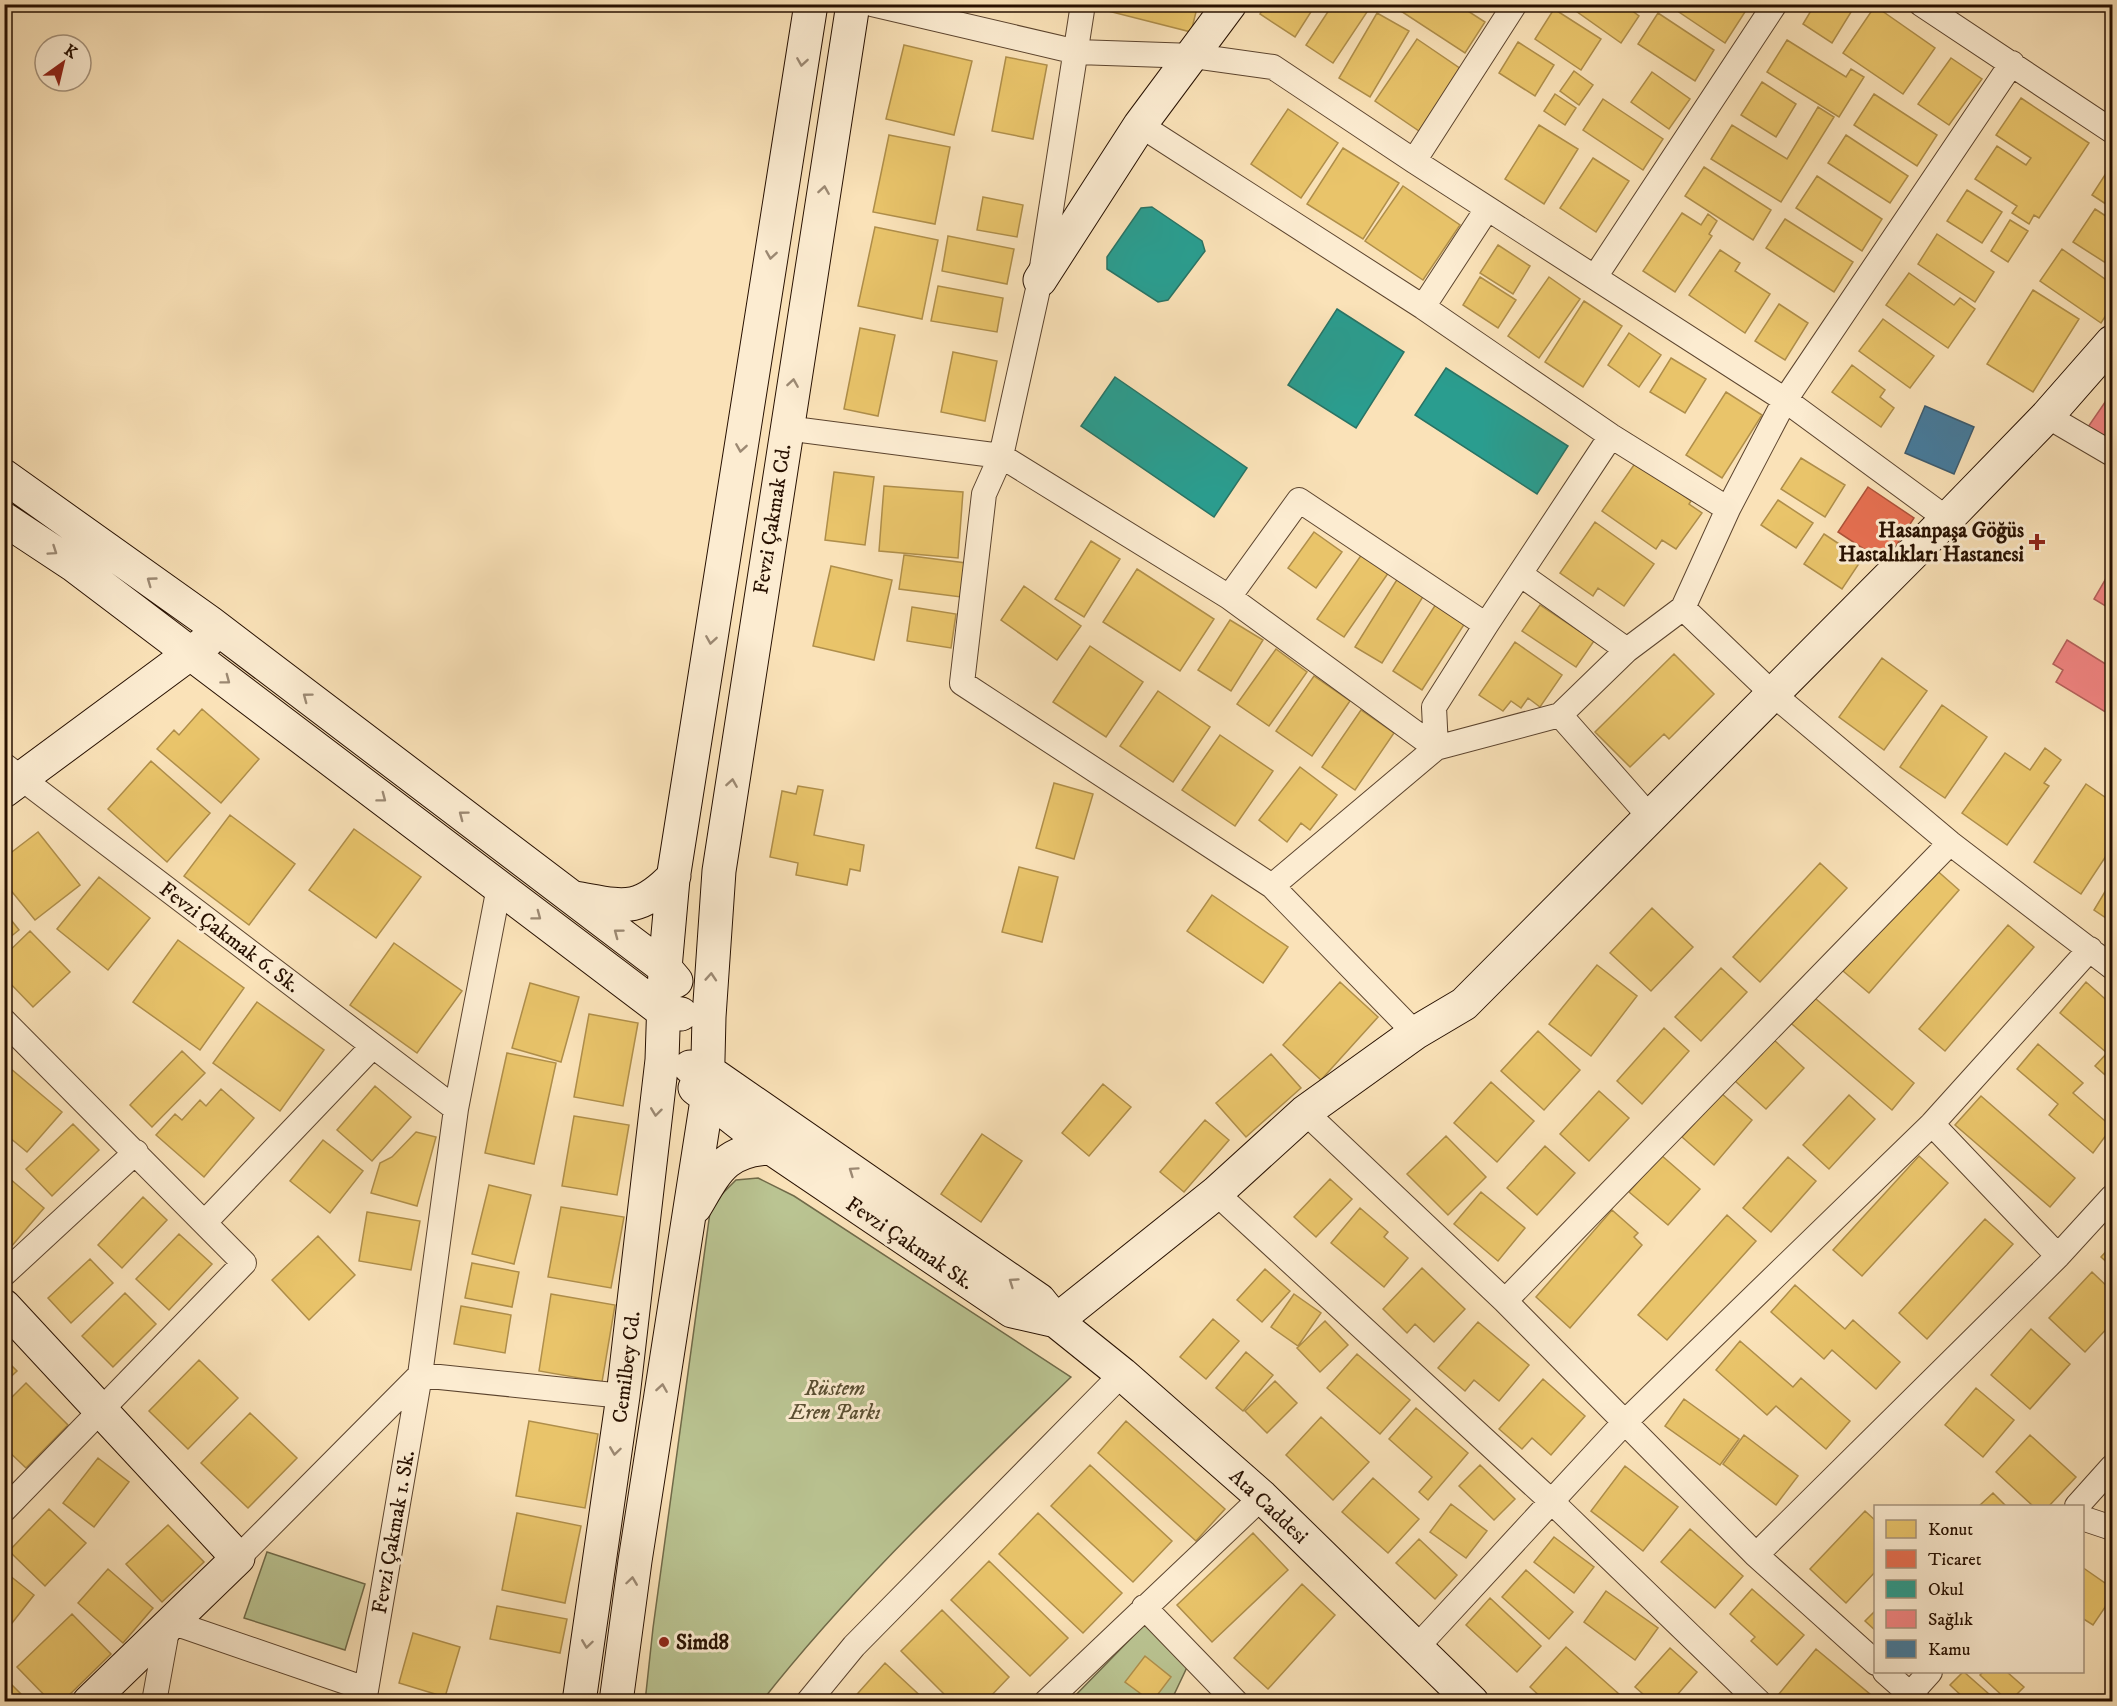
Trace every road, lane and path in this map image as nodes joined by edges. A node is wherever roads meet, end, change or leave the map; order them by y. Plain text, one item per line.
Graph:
1 (811, 4) edge
2 (854, 4) edge
3 (872, 4) edge
4 (1083, 4) edge
5 (1230, 4) edge
6 (1515, 4) edge
7 (1774, 4) edge
8 (1921, 4) edge
9 (1077, 52) junction
10 (1194, 56) junction
11 (2012, 63) junction
12 (1140, 126) junction
13 (2112, 131) edge
14 (1414, 161) junction
15 (1487, 209) junction
16 (1595, 277) junction
17 (1040, 279) junction
18 (1423, 308) junction
19 (2112, 342) edge
20 (1785, 400) junction
21 (2047, 416) junction
22 (786, 428) junction
23 (1611, 436) junction
24 (2112, 454) edge
25 (1001, 456) junction
26 (4, 476) edge
27 (1728, 509) junction
28 (4, 519) edge
29 (1947, 519) junction
30 (1520, 574) junction
31 (1229, 597) junction
32 (1683, 608) junction
33 (1486, 625) junction
34 (221, 632) junction
35 (1627, 650) junction
36 (190, 653) junction
37 (1774, 695) junction
38 (1560, 715) junction
39 (1436, 748) junction
40 (10, 778) edge
41 (1650, 817) junction
42 (1950, 843) junction
43 (674, 876) junction
44 (1272, 886) junction
45 (499, 887) junction
46 (571, 898) junction
47 (2090, 950) junction
48 (665, 968) junction
49 (2112, 968) edge
50 (4, 1021) edge
51 (709, 1026) junction
52 (1415, 1033) junction
53 (663, 1035) junction
54 (373, 1046) junction
55 (708, 1086) junction
56 (456, 1109) junction
57 (1305, 1112) junction
58 (1932, 1124) junction
59 (771, 1148) junction
60 (136, 1152) junction
61 (1216, 1193) junction
62 (2112, 1197) edge
63 (690, 1216) junction
64 (206, 1221) junction
65 (2058, 1256) junction
66 (4, 1274) edge
67 (1505, 1301) junction
68 (4, 1306) edge
69 (1056, 1321) junction
70 (1122, 1374) junction
71 (420, 1375) junction
72 (623, 1396) junction
73 (102, 1409) junction
74 (1624, 1423) junction
75 (2112, 1467) edge
76 (1262, 1497) junction
77 (1551, 1501) junction
78 (2078, 1505) edge
79 (4, 1510) edge
80 (2084, 1519) edge
81 (2112, 1528) edge
82 (1756, 1555) junction
83 (238, 1558) junction
84 (1144, 1606) junction
85 (170, 1623) junction
86 (1417, 1647) junction
87 (1874, 1662) edge
88 (1887, 1673) edge
89 (1929, 1673) edge
90 (365, 1695) edge
91 (1911, 1699) edge
92 (812, 1700) edge
93 (89, 1701) edge
94 (154, 1701) edge
95 (579, 1701) edge
96 (616, 1701) edge
97 (1046, 1701) edge
98 (1236, 1701) edge
99 (1472, 1701) edge
100 (1759, 1701) edge

1 -> 43 street, Fevzi Çakmak Cd.
22 -> 2 street, Fevzi Çakmak Cd.
3 - 9 street
4 - 9 street
5 - 10 street
6 - 14 street
7 - 16 street
8 - 11 street
9 - 10 street
9 - 17 street
10 - 12 street
10 - 14 street
11 - 13 street
11 - 20 street
12 - 17 street
12 - 18 street
14 - 15 street
15 - 16 street
15 - 18 street
16 - 20 street
17 - 25 street
18 - 23 street
19 - 21 street
20 - 27 street
20 - 29 street
21 - 24 street
21 - 29 street
22 - 25 street
51 -> 22 street, Fevzi Çakmak Cd.
23 - 27 street
23 - 30 street
25 - 31 street
25 - 44 street
34 -> 26 street
27 - 32 street
28 -> 36 street
29 - 37 street
30 - 33 street
30 - 35 street
31 - 33 street
31 - 39 street
32 - 35 street
32 - 37 street
33 - 39 street
34 - 36 street
46 -> 34 street
35 - 38 street
36 - 40 street
36 -> 45 street
37 - 41 street
37 - 42 street
38 - 39 street
38 - 41 street
39 - 44 street
40 - 54 street, Fevzi Çakmak 6. Sk.
41 - 52 street
42 - 47 street
42 - 67 street
43 - 46 street
43 - 48 street, Fevzi Çakmak Cd.
44 - 52 street
45 -> 53 street
45 - 56 street, Fevzi Çakmak 1. Sk.
48 -> 46 street
47 - 49 street
47 - 58 street
48 - 51 street
48 - 53 street, Fevzi Çakmak Cd.
50 - 60 street
51 - 53 street
51 - 55 street, Cemilbey Cd.
52 - 57 street
53 - 55 street
53 -> 72 street, Cemilbey Cd.
54 - 56 street, Fevzi Çakmak 6. Sk.
54 - 64 street
55 - 59 street, Fevzi Çakmak Sk.
55 - 63 street, Cemilbey Cd.
69 -> 55 street, Ata Caddesi
56 - 71 street, Fevzi Çakmak 1. Sk.
57 - 61 street
57 - 67 street
58 - 65 street
58 - 74 street
59 - 63 street
59 - 69 street, Fevzi Çakmak Sk.
60 - 64 street
60 - 66 street
61 - 69 street
61 - 77 street
62 - 65 street
96 -> 63 street, Cemilbey Cd.
64 - 73 street
65 - 82 street
67 - 74 street
68 - 73 street
69 - 70 street, Ata Caddesi
70 - 76 street, Ata Caddesi
70 - 92 street
71 - 72 street
71 - 83 street
71 - 90 street, Fevzi Çakmak 1. Sk.
72 -> 95 street, Cemilbey Cd.
73 - 79 street
73 - 83 street
74 - 77 street
74 - 82 street
75 - 78 street
76 - 84 street
76 - 86 street, Ata Caddesi
77 - 86 street
77 - 100 street
80 - 81 street
82 - 87 street
83 - 85 street
84 - 97 street
84 - 98 street
85 - 90 street, Fevzi Çakmak 1. Sk.
85 - 93 street
85 - 94 street
86 - 99 street, Ata Caddesi
88 - 91 street
89 - 91 street

